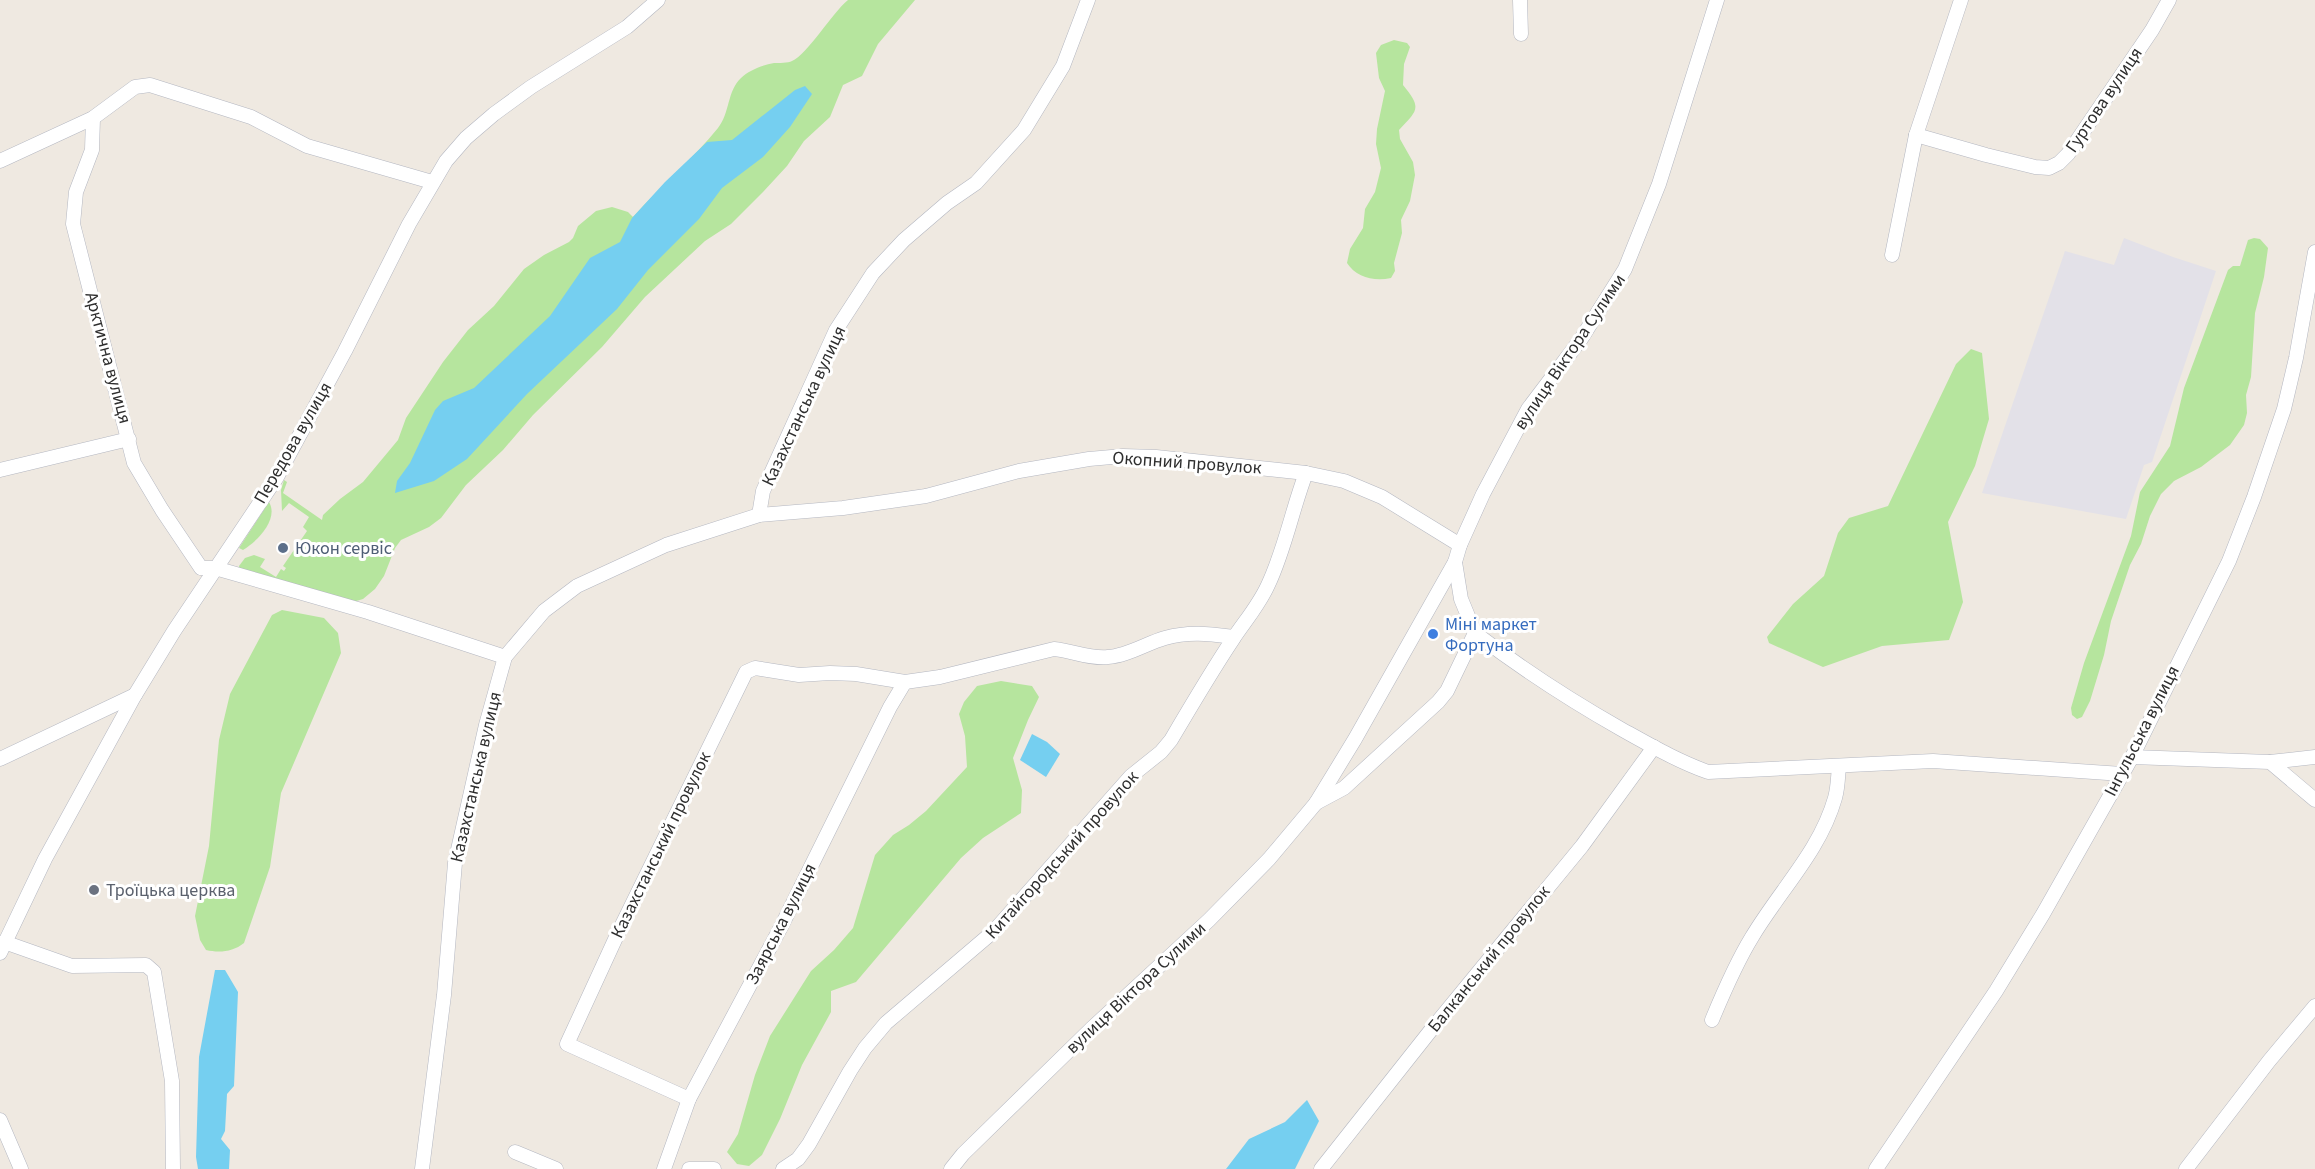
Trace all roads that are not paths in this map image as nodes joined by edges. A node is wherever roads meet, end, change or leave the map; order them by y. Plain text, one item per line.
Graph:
1 (658, 0) edge
2 (1088, 0) edge
3 (1520, 0) edge
4 (1718, 0) edge
5 (1961, 0) edge
6 (2169, 0) edge
7 (1521, 34) dead end
8 (93, 118) junction
9 (1916, 135) junction
10 (0, 161) edge
11 (432, 182) junction
12 (2315, 252) edge
13 (1892, 255) dead end
14 (129, 439) junction
15 (0, 470) edge
16 (1306, 472) junction
17 (759, 515) junction
18 (1460, 545) junction
19 (1455, 562) junction
20 (215, 568) junction
21 (1475, 633) junction
22 (1234, 637) junction
23 (504, 657) junction
24 (905, 682) junction
25 (135, 695) junction
26 (1654, 747) junction
27 (2132, 757) junction
28 (2315, 757) edge
29 (0, 759) edge
30 (2270, 762) junction
31 (1839, 766) junction
32 (2122, 774) junction
33 (2315, 800) edge
34 (1316, 803) junction
35 (1, 946) edge
36 (2315, 1006) edge
37 (1712, 1020) dead end
38 (689, 1100) junction
39 (0, 1120) edge
40 (515, 1152) dead end
41 (21, 1169) edge
42 (173, 1169) edge
43 (422, 1169) edge
44 (556, 1169) edge
45 (664, 1169) edge
46 (689, 1169) edge
47 (714, 1169) edge
48 (783, 1169) edge
49 (951, 1169) edge
50 (1322, 1169) edge
51 (1876, 1169) edge
52 (2186, 1169) edge

1 - 11 street, Передова вулиця
2 - 17 street, Казахстанська вулиця
3 - 7 street
4 - 18 street, вулиця Віктора Сулими
5 - 9 street
6 - 9 street, Гуртова вулиця
8 - 10 street
8 - 11 street
8 - 14 street, Арктична вулиця
9 - 13 street
11 - 20 street, Передова вулиця
12 - 27 street, Інгульська вулиця
14 - 15 street
14 - 20 street, Арктична вулиця
16 - 17 street, Окопний провулок
16 - 18 street, Окопний провулок
16 - 22 street, Китайгородський провулок
17 - 23 street, Казахстанська вулиця
18 - 19 street, вулиця Віктора Сулими
19 - 21 street, вулиця Віктора Сулими
19 - 34 street, вулиця Віктора Сулими
20 - 23 street
20 - 25 street, Передова вулиця
21 - 26 street
21 - 34 street, вулиця Віктора Сулими
22 - 24 street
22 - 48 street, Китайгородський провулок
23 - 43 street, Казахстанська вулиця
24 - 38 street, Заярська вулиця
24 - 38 street, Казахстанський провулок
25 - 29 street
25 - 35 street, Передова вулиця
26 - 31 street
26 - 50 street, Балканський провулок
27 - 30 street
27 - 32 street, Інгульська вулиця
28 - 30 street
30 - 33 street
31 - 32 street
31 - 37 street
32 - 51 street, Інгульська вулиця
34 - 49 street, вулиця Віктора Сулими
35 - 42 street
36 - 52 street
38 - 45 street, Заярська вулиця
39 - 41 street
40 - 44 street
46 - 47 street

